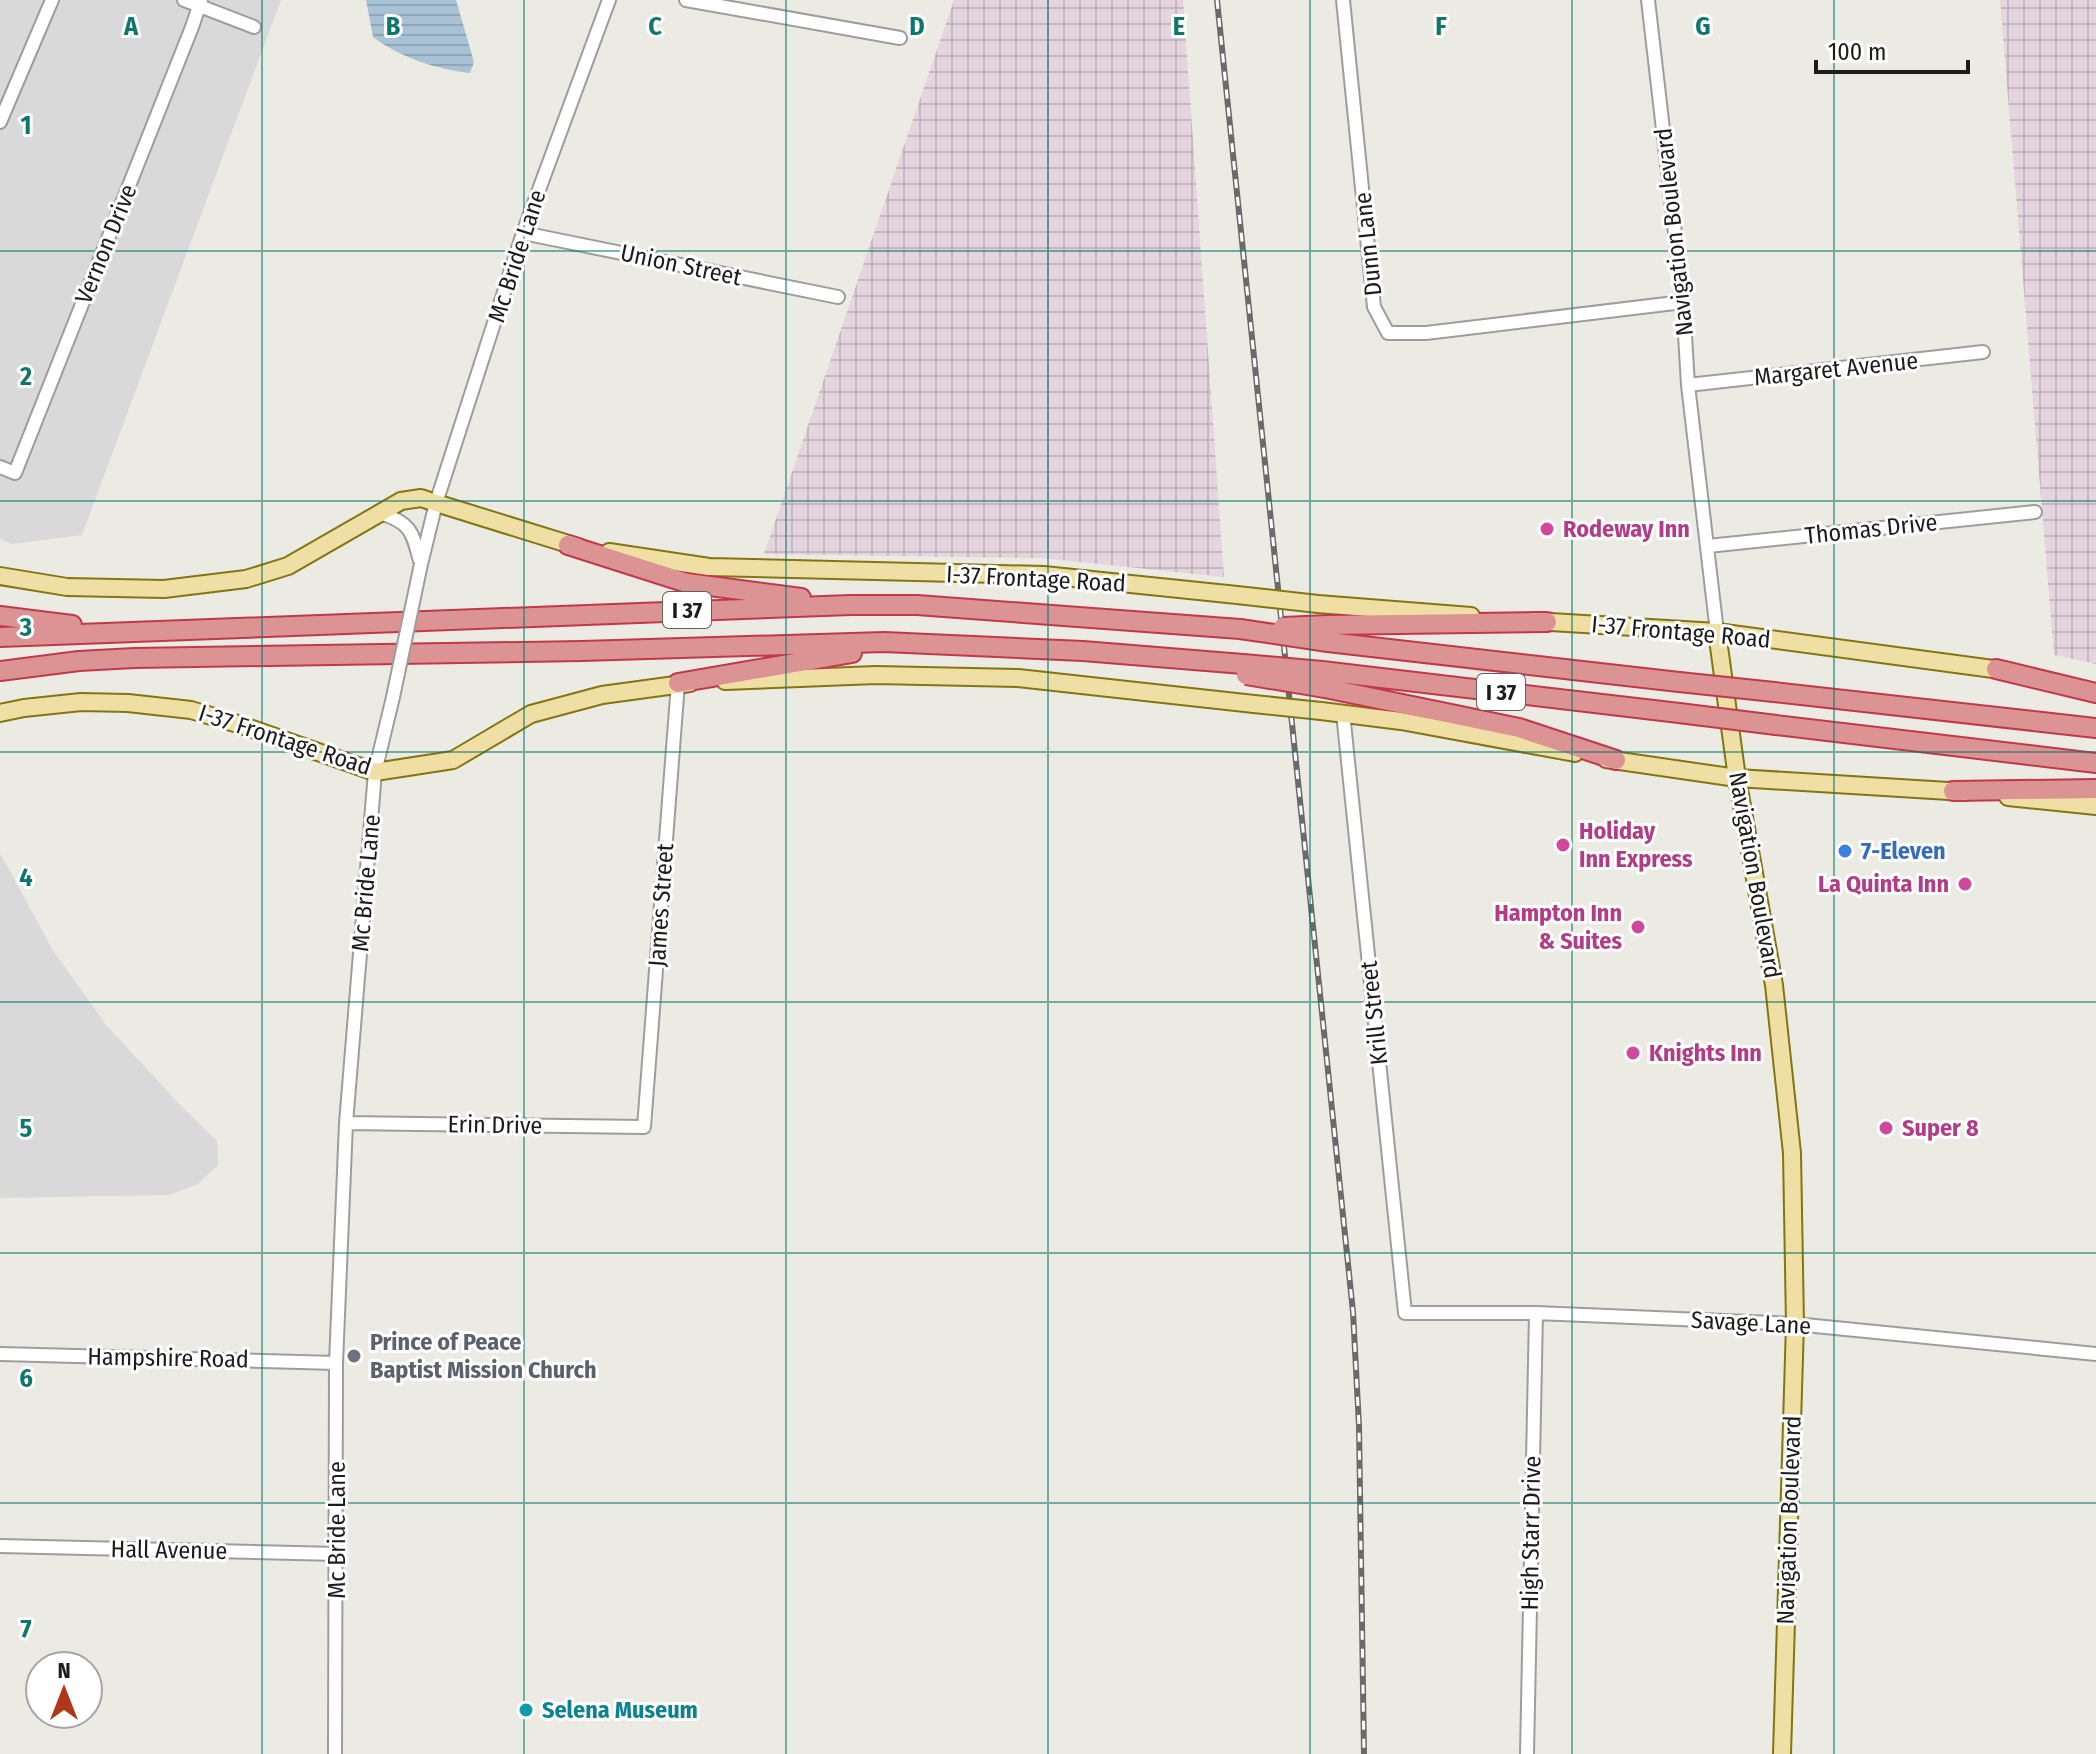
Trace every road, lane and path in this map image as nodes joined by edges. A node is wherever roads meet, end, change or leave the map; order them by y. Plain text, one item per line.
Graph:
1 (52, 0) edge
2 (184, 0) edge
3 (609, 0) edge
4 (686, 0) edge
5 (1343, 0) edge
6 (1648, 0) edge
7 (200, 3) edge
8 (254, 27) dead end
9 (900, 38) dead end
10 (0, 122) edge
11 (523, 233) junction
12 (838, 297) dead end
13 (1683, 302) junction
14 (1983, 352) dead end
15 (1688, 385) junction
16 (0, 467) edge
17 (436, 503) junction
18 (2035, 512) dead end
19 (380, 513) junction
20 (568, 545) junction
21 (1708, 546) junction
22 (421, 564) junction
23 (0, 576) edge
24 (851, 605) junction
25 (0, 616) edge
26 (1547, 622) junction
27 (135, 631) junction
28 (1717, 632) junction
29 (1328, 634) junction
30 (0, 637) edge
31 (1019, 648) junction
32 (134, 658) junction
33 (1996, 669) junction
34 (0, 671) edge
35 (1324, 679) junction
36 (0, 683) edge
37 (678, 683) junction
38 (2096, 686) edge
39 (2096, 693) edge
40 (0, 713) edge
41 (1343, 713) junction
42 (2096, 728) edge
43 (1616, 760) junction
44 (2096, 763) edge
45 (375, 772) junction
46 (1737, 778) junction
47 (2096, 789) edge
48 (1953, 791) junction
49 (2096, 806) edge
50 (346, 1123) junction
51 (644, 1127) joint
52 (1405, 1313) joint
53 (1536, 1313) junction
54 (1795, 1324) junction
55 (0, 1354) edge
56 (2096, 1354) edge
57 (336, 1363) junction
58 (0, 1546) edge
59 (337, 1554) junction
60 (335, 1754) edge
61 (1527, 1754) edge
62 (1782, 1754) edge

1 - 10 street
2 - 7 street
3 - 11 street, Mc Bride Lane
4 - 9 street
5 - 13 street, Dunn Lane
6 - 13 street, Navigation Boulevard
7 - 8 street
7 - 16 street, Vernon Drive
11 - 12 street, Union Street
11 - 17 street, Mc Bride Lane
13 - 15 street, Navigation Boulevard
14 - 15 street, Margaret Avenue
15 - 21 street, Navigation Boulevard
17 - 19 main road, I-37 Frontage Road
17 - 20 main road, I-37 Frontage Road
17 - 22 street, Mc Bride Lane
18 - 21 street, Thomas Drive
19 - 22 street
19 - 23 main road, I-37 Frontage Road
20 - 24 highway
20 - 26 main road, I-37 Frontage Road, bridge
21 - 28 street, Navigation Boulevard
22 - 45 street, Mc Bride Lane, bridge
24 - 27 highway, I 37
24 - 29 highway, I 37, bridge
25 - 27 highway, I 37
26 - 28 main road, I-37 Frontage Road
26 - 29 highway
27 - 30 highway
28 - 33 main road, I-37 Frontage Road
28 - 46 main road, Navigation Boulevard
29 - 42 highway, I 37, bridge
31 - 32 highway, I 37
31 - 35 highway, I 37, bridge
31 - 37 highway
32 - 34 highway, I 37
32 - 36 highway
33 - 38 main road, I-37 Frontage Road
33 - 39 highway
35 - 43 highway
35 - 44 highway, I 37, bridge
37 - 41 main road, I-37 Frontage Road, bridge
37 - 45 main road, I-37 Frontage Road
37 - 51 street, James Street
40 - 45 main road, I-37 Frontage Road
41 - 43 main road, I-37 Frontage Road
41 - 52 street, Krill Street
43 - 46 main road, I-37 Frontage Road
45 - 50 street, Mc Bride Lane
46 - 48 main road, I-37 Frontage Road
46 - 54 main road, Navigation Boulevard
47 - 48 highway
48 - 49 main road, I-37 Frontage Road
50 - 51 street, Erin Drive
50 - 57 street, Mc Bride Lane
52 - 53 street, Savage Lane
53 - 54 street, Savage Lane
53 - 61 street, High Starr Drive
54 - 56 street, Savage Lane
54 - 62 main road, Navigation Boulevard
55 - 57 street, Hampshire Road
57 - 59 street, Mc Bride Lane
58 - 59 street, Hall Avenue
59 - 60 street, Mc Bride Lane

